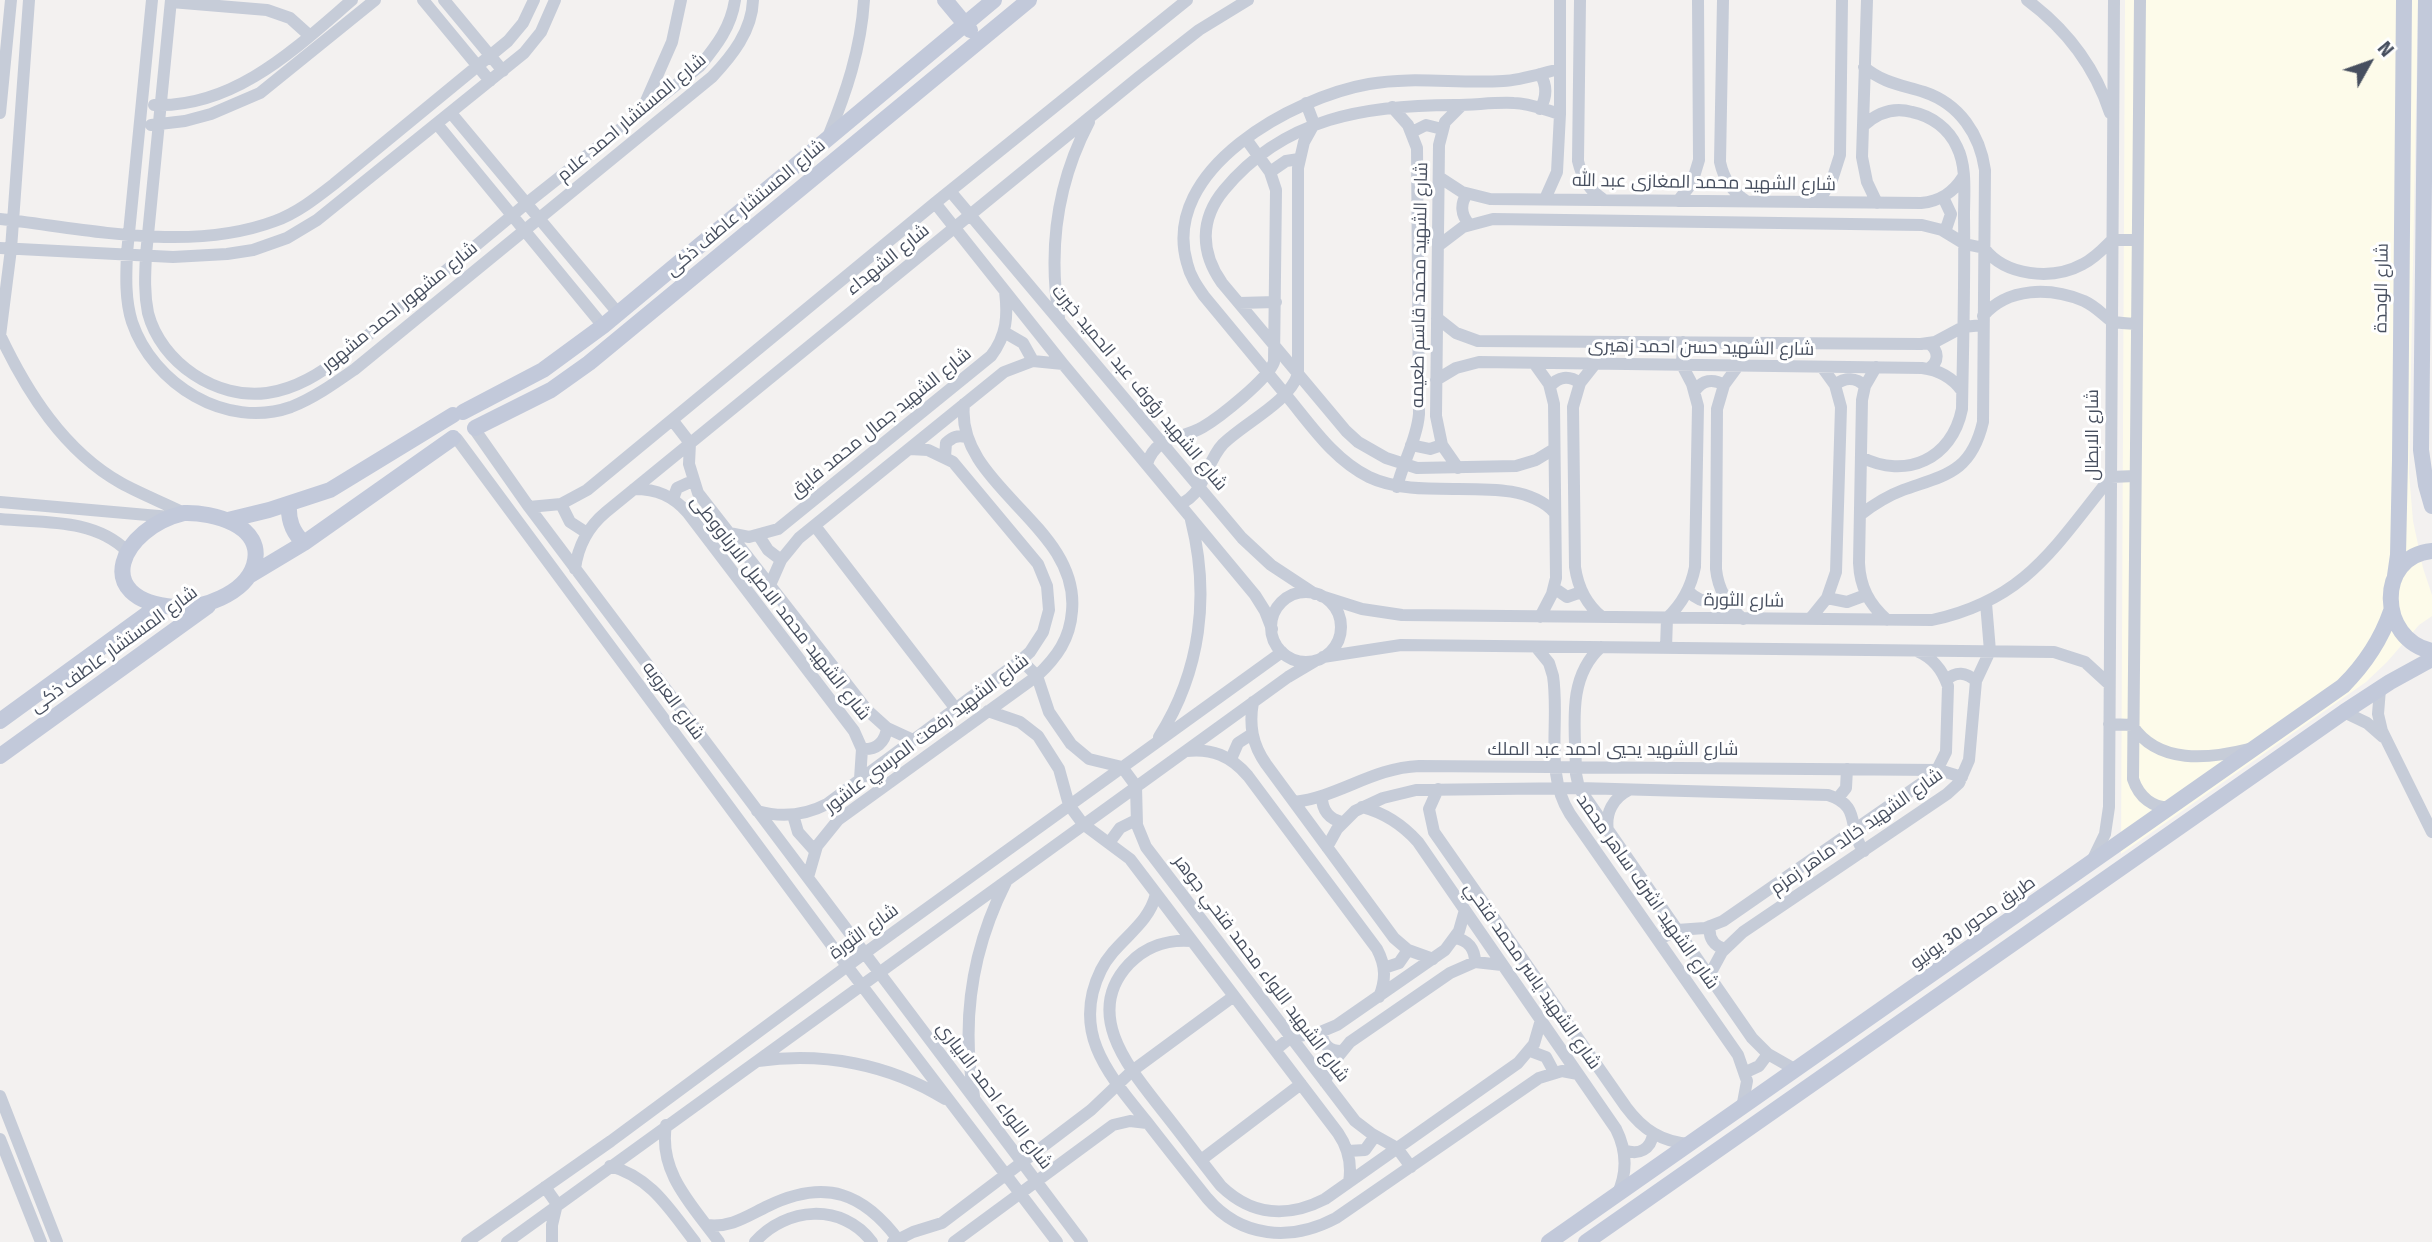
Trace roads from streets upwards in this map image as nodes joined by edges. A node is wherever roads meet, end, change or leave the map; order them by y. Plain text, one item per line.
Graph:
1 (11, 0) edge
2 (29, 0) edge
3 (152, 0) edge
4 (352, 0) edge
5 (374, 0) edge
6 (422, 0) edge
7 (444, 0) edge
8 (534, 0) edge
9 (555, 0) edge
10 (681, 0) edge
11 (735, 0) edge
12 (753, 0) edge
13 (864, 0) edge
14 (945, 0) edge
15 (1029, 0) edge
16 (1187, 0) edge
17 (1248, 0) edge
18 (1560, 0) edge
19 (1580, 0) edge
20 (1698, 0) edge
21 (1723, 0) edge
22 (1842, 0) edge
23 (1867, 0) edge
24 (2027, 0) edge
25 (2114, 0) edge
26 (2140, 0) edge
27 (2404, 0) edge
28 (171, 1) edge
29 (2427, 2) edge
30 (984, 3) edge
31 (965, 23) junction
32 (997, 26) junction
33 (310, 36) junction
34 (979, 41) junction
35 (939, 45) junction
36 (490, 55) junction
37 (953, 62) junction
38 (477, 66) junction
39 (1864, 67) junction
40 (1560, 69) junction
41 (503, 71) junction
42 (1539, 74) junction
43 (490, 81) junction
44 (1913, 90) junction
45 (1306, 103) junction
46 (143, 105) junction
47 (1462, 105) junction
48 (159, 106) junction
49 (1392, 107) junction
50 (1539, 109) junction
51 (642, 111) junction
52 (1908, 111) junction
53 (0, 113) edge
54 (451, 113) junction
55 (1560, 114) junction
56 (1092, 116) junction
57 (437, 124) junction
58 (1314, 124) junction
59 (141, 125) junction
60 (158, 125) junction
61 (1863, 126) junction
62 (2113, 126) junction
63 (1442, 129) junction
64 (1412, 132) junction
65 (828, 137) junction
66 (1246, 139) junction
67 (1259, 157) junction
68 (1300, 159) junction
69 (1580, 170) junction
70 (1270, 172) junction
71 (1558, 172) junction
72 (1439, 177) junction
73 (1964, 177) junction
74 (950, 191) junction
75 (1467, 194) junction
76 (1943, 198) junction
77 (1545, 199) junction
78 (1605, 200) junction
79 (1678, 201) junction
80 (1747, 201) junction
81 (1818, 202) junction
82 (934, 203) junction
83 (1877, 203) junction
84 (527, 204) junction
85 (2428, 209) edge
86 (970, 215) junction
87 (512, 216) junction
88 (539, 218) junction
89 (6, 220) edge
90 (1469, 224) junction
91 (955, 228) junction
92 (524, 230) junction
93 (1945, 232) junction
94 (129, 234) junction
95 (148, 236) junction
96 (2112, 240) junction
97 (2137, 240) junction
98 (1965, 244) junction
99 (1438, 246) junction
100 (1984, 247) junction
101 (5, 249) edge
102 (127, 253) junction
103 (146, 255) junction
104 (2428, 255) edge
105 (1005, 290) junction
106 (1276, 302) junction
107 (1239, 303) junction
108 (618, 313) junction
109 (1059, 318) junction
110 (1437, 318) junction
111 (1983, 321) junction
112 (2112, 322) junction
113 (2137, 324) junction
114 (603, 326) junction
115 (1962, 327) junction
116 (1004, 332) junction
117 (0, 336) edge
118 (1470, 339) junction
119 (1683, 342) junction
120 (1740, 343) junction
121 (1928, 344) junction
122 (1275, 348) junction
123 (1033, 361) junction
124 (1471, 363) junction
125 (1534, 363) junction
126 (1063, 364) junction
127 (1595, 364) junction
128 (1682, 365) junction
129 (1738, 366) junction
130 (1822, 367) junction
131 (1876, 368) junction
132 (1928, 369) junction
133 (1268, 374) junction
134 (1298, 374) junction
135 (1436, 380) junction
136 (1580, 383) junction
137 (1724, 385) junction
138 (1835, 385) junction
139 (1865, 386) junction
140 (1550, 387) junction
141 (1695, 391) junction
142 (1962, 391) junction
143 (1285, 394) junction
144 (964, 404) junction
145 (458, 413) junction
146 (673, 421) junction
147 (475, 429) junction
148 (966, 437) junction
149 (455, 438) junction
150 (1162, 442) junction
151 (690, 443) junction
152 (1411, 445) junction
153 (1442, 445) junction
154 (910, 449) junction
155 (1554, 449) junction
156 (487, 451) junction
157 (945, 457) junction
158 (1861, 457) junction
159 (474, 461) junction
160 (1147, 464) junction
161 (1403, 464) junction
162 (1907, 466) junction
163 (1489, 467) junction
164 (1458, 468) junction
165 (2135, 476) junction
166 (2111, 477) junction
167 (694, 484) junction
168 (1913, 486) junction
169 (1200, 487) junction
170 (1397, 487) junction
171 (634, 489) junction
172 (1489, 491) junction
173 (673, 499) junction
174 (0, 502) edge
175 (289, 504) junction
176 (561, 504) junction
177 (1180, 504) junction
178 (2432, 506) edge
179 (529, 507) junction
180 (90, 511) junction
181 (1554, 512) junction
182 (177, 515) junction
183 (1860, 515) junction
184 (1190, 516) junction
185 (0, 519) edge
186 (228, 520) junction
187 (815, 526) junction
188 (88, 527) junction
189 (587, 533) junction
190 (729, 533) junction
191 (759, 536) junction
192 (304, 543) junction
193 (127, 551) junction
194 (2432, 551) edge
195 (781, 560) junction
196 (575, 569) junction
197 (249, 576) junction
198 (2395, 576) junction
199 (770, 585) junction
200 (1554, 588) junction
201 (1581, 592) junction
202 (1688, 592) junction
203 (1318, 595) junction
204 (1866, 595) junction
205 (1827, 598) junction
206 (217, 600) junction
207 (1726, 600) junction
208 (1986, 603) junction
209 (158, 606) junction
210 (2392, 611) junction
211 (1540, 617) junction
212 (1602, 617) junction
213 (1667, 618) junction
214 (1743, 619) junction
215 (1810, 619) junction
216 (1887, 620) junction
217 (1272, 628) junction
218 (110, 641) junction
219 (1536, 647) junction
220 (1601, 647) junction
221 (1666, 648) junction
222 (1917, 651) junction
223 (1990, 651) junction
224 (2432, 651) edge
225 (1282, 652) junction
226 (1319, 659) junction
227 (2432, 659) edge
228 (1021, 660) junction
229 (126, 666) junction
230 (1037, 676) junction
231 (1946, 680) junction
232 (1976, 681) junction
233 (2109, 684) junction
234 (2380, 689) junction
235 (1254, 702) junction
236 (956, 709) junction
237 (988, 712) junction
238 (2344, 712) junction
239 (0, 721) edge
240 (692, 724) junction
241 (2109, 724) junction
242 (2133, 725) junction
243 (887, 728) junction
244 (1252, 734) junction
245 (677, 736) junction
246 (913, 740) junction
247 (2385, 740) junction
248 (1155, 744) junction
249 (2263, 744) junction
250 (862, 750) junction
251 (1185, 751) junction
252 (0, 756) edge
253 (1231, 760) junction
254 (1122, 767) junction
255 (1555, 767) junction
256 (1576, 767) junction
257 (1847, 769) junction
258 (1939, 770) junction
259 (1962, 777) junction
260 (860, 779) junction
261 (1136, 786) junction
262 (1558, 788) junction
263 (1579, 788) junction
264 (1438, 789) junction
265 (1629, 790) junction
266 (1322, 797) junction
267 (1838, 798) junction
268 (1294, 802) junction
269 (1069, 805) junction
270 (1362, 807) junction
271 (2172, 807) junction
272 (757, 811) junction
273 (793, 815) junction
274 (1429, 817) junction
275 (1136, 820) junction
276 (1342, 822) junction
277 (1083, 824) junction
278 (1608, 831) junction
279 (1854, 831) junction
280 (2432, 832) edge
281 (1412, 835) junction
282 (1109, 843) junction
283 (1327, 847) junction
284 (815, 850) junction
285 (1864, 850) junction
286 (2088, 866) junction
287 (808, 877) junction
288 (1007, 879) junction
289 (1156, 894) junction
290 (1465, 910) junction
291 (1710, 926) junction
292 (1676, 930) junction
293 (1455, 938) junction
294 (1658, 940) junction
295 (1192, 941) junction
296 (1725, 949) junction
297 (1408, 950) junction
298 (864, 953) junction
299 (1433, 959) junction
300 (1475, 962) junction
301 (1502, 965) junction
302 (847, 966) junction
303 (1384, 968) junction
304 (878, 971) junction
305 (1709, 976) junction
306 (861, 984) junction
307 (1234, 996) junction
308 (1379, 997) junction
309 (1541, 1020) junction
310 (1322, 1032) junction
311 (1291, 1037) junction
312 (1275, 1050) junction
313 (1341, 1051) junction
314 (1530, 1051) junction
315 (1768, 1054) junction
316 (754, 1062) junction
317 (1796, 1070) junction
318 (1132, 1072) junction
319 (1554, 1072) junction
320 (1746, 1072) junction
321 (1578, 1074) junction
322 (1325, 1082) junction
323 (1116, 1084) junction
324 (1301, 1084) junction
325 (0, 1096) edge
326 (975, 1100) junction
327 (952, 1104) junction
328 (1742, 1108) junction
329 (1147, 1123) junction
330 (666, 1125) junction
331 (1653, 1134) junction
332 (1376, 1136) junction
333 (1184, 1138) junction
334 (0, 1139) edge
335 (1690, 1144) junction
336 (1397, 1148) junction
337 (1169, 1150) junction
338 (1624, 1150) junction
339 (1348, 1152) junction
340 (1201, 1160) junction
341 (1022, 1162) junction
342 (610, 1166) junction
343 (1411, 1167) junction
344 (1006, 1175) junction
345 (1036, 1181) junction
346 (1349, 1182) junction
347 (545, 1187) junction
348 (1337, 1191) junction
349 (1020, 1193) junction
350 (1617, 1195) junction
351 (557, 1204) junction
352 (1349, 1209) junction
353 (707, 1225) junction
354 (483, 1238) edge
355 (897, 1241) edge
356 (41, 1242) edge
357 (57, 1242) edge
358 (467, 1242) edge
359 (507, 1242) edge
360 (552, 1242) edge
361 (695, 1242) edge
362 (719, 1242) edge
363 (755, 1242) edge
364 (873, 1242) edge
365 (954, 1242) edge
366 (1057, 1242) edge
367 (1082, 1242) edge
368 (1549, 1242) edge
369 (1586, 1242) edge

1 - 53 street
2 - 89 street
3 - 46 street, شارع مشهور احمد مشهور
4 - 33 street
5 - 60 street
6 - 38 street
7 - 36 street
8 - 36 street
9 - 41 street
10 - 51 street
11 - 51 street, شارع المستشار احمد علام
12 - 88 street, شارع المستشار احمد علام
13 - 65 street
14 - 31 street
15 - 32 street, شارع المستشار عاطف ذكى
16 - 74 street, شارع الشهداء
17 - 56 street, شارع الشهداء
18 - 40 street
19 - 69 street
20 - 79 street
21 - 80 street
22 - 81 street
23 - 39 street
24 - 62 street
25 - 62 street, شارع الابطال
26 - 97 street
27 - 198 street, شارع الوحدة
28 - 33 street
28 - 48 street, شارع مشهور احمد مشهور
29 - 85 street
30 - 31 street, شارع المستشار عاطف ذكى
30 - 32 street
31 - 34 street
31 - 35 street, شارع المستشار عاطف ذكى
32 - 34 street, شارع المستشار عاطف ذكى
33 - 48 street
34 - 37 street, شارع المستشار عاطف ذكى
35 - 37 street
35 - 65 street, شارع المستشار عاطف ذكى
36 - 38 street
36 - 41 street
37 - 147 street, شارع المستشار عاطف ذكى
38 - 43 street
38 - 95 street
39 - 44 street
39 - 61 street
40 - 42 street
40 - 55 street
41 - 43 street
42 - 45 street
42 - 50 street
43 - 54 street
44 - 52 street
44 - 100 street
45 - 58 street
45 - 66 street
46 - 48 street
46 - 59 street, شارع مشهور احمد مشهور
47 - 49 street
47 - 50 street
47 - 63 street
48 - 60 street, شارع مشهور احمد مشهور
49 - 58 street
49 - 64 street
50 - 55 street
51 - 84 street, شارع المستشار احمد علام
52 - 61 street
52 - 73 street
54 - 57 street
54 - 84 street
55 - 71 street
56 - 86 street, شارع الشهداء
56 - 109 street
57 - 87 street
57 - 103 street
58 - 67 street
58 - 68 street
59 - 60 street
59 - 94 street, شارع مشهور احمد مشهور
60 - 95 street, شارع مشهور احمد مشهور
61 - 83 street
62 - 96 street, شارع الابطال
63 - 64 street
63 - 72 street, شارع الشهيد محمد قاسم طعيمه
64 - 152 street, شارع الشهيد محمد قاسم طعيمه
65 - 108 street, شارع المستشار عاطف ذكى
66 - 67 street
66 - 133 street
67 - 70 street
67 - 107 street
68 - 70 street
68 - 134 street
69 - 71 street
69 - 78 street
70 - 106 street
71 - 77 street
72 - 75 street, شارع الشهيد محمد المغازى عبد الله
72 - 99 street, شارع الشهيد محمد قاسم طعيمه
73 - 76 street
73 - 98 street
74 - 82 street, شارع الشهداء
74 - 86 street, شارع الشهيد رؤوف عبد الحميد خيرت
75 - 77 street, شارع الشهيد محمد المغازى عبد الله
75 - 90 street
76 - 83 street, شارع الشهيد محمد المغازى عبد الله
76 - 93 street
77 - 78 street, شارع الشهيد محمد المغازى عبد الله
78 - 79 street, شارع الشهيد محمد المغازى عبد الله
79 - 80 street, شارع الشهيد محمد المغازى عبد الله
80 - 81 street, شارع الشهيد محمد المغازى عبد الله
81 - 83 street, شارع الشهيد محمد المغازى عبد الله
82 - 91 street
82 - 146 street, شارع الشهداء
84 - 87 street, شارع مشهور احمد مشهور
84 - 88 street
85 - 104 street
86 - 91 street, شارع الشهداء
86 - 109 street, شارع الشهيد رؤوف عبد الحميد خيرت
87 - 92 street
87 - 103 street, شارع مشهور احمد مشهور
88 - 92 street, شارع مشهور احمد مشهور
88 - 108 street
89 - 94 street
89 - 101 street
90 - 93 street
90 - 99 street
91 - 105 street
91 - 151 street, شارع الشهداء
92 - 102 street, شارع مشهور احمد مشهور
92 - 114 street
93 - 98 street
94 - 95 street
94 - 102 street, شارع مشهور احمد مشهور
95 - 103 street, شارع مشهور احمد مشهور
96 - 97 street
96 - 100 street
96 - 112 street, شارع الابطال
97 - 113 street
98 - 100 street
98 - 115 street
99 - 110 street, شارع الشهيد محمد قاسم طعيمه
100 - 111 street
101 - 102 street
101 - 117 street
102 - 103 street
104 - 178 street
105 - 116 street
105 - 126 street
106 - 107 street
106 - 122 street
107 - 122 street
108 - 114 street, شارع المستشار عاطف ذكى
109 - 150 street, شارع الشهيد رؤوف عبد الحميد خيرت
110 - 118 street
110 - 135 street, شارع الشهيد محمد قاسم طعيمه
111 - 112 street
111 - 115 street
111 - 168 street
112 - 113 street
112 - 166 street, شارع الابطال
113 - 165 street
114 - 145 street, شارع المستشار عاطف ذكى
115 - 121 street, شارع الشهيد حسن احمد زهيرى
115 - 142 street
116 - 123 street
116 - 191 street, شارع الشهيد جمال محمد فايق
117 - 182 street
118 - 119 street, شارع الشهيد حسن احمد زهيرى
118 - 124 street
119 - 120 street, شارع الشهيد حسن احمد زهيرى
119 - 128 street
120 - 121 street, شارع الشهيد حسن احمد زهيرى
120 - 129 street
121 - 132 street
122 - 133 street
122 - 134 street
123 - 126 street
123 - 144 street
124 - 125 street, شارع الشهيد حسن احمد زهيرى
124 - 135 street, شارع الشهيد حسن احمد زهيرى
125 - 127 street, شارع الشهيد حسن احمد زهيرى
125 - 140 street
126 - 160 street
127 - 128 street, شارع الشهيد حسن احمد زهيرى
127 - 136 street
128 - 129 street, شارع الشهيد حسن احمد زهيرى
128 - 141 street
129 - 130 street, شارع الشهيد حسن احمد زهيرى
129 - 137 street
130 - 131 street, شارع الشهيد حسن احمد زهيرى
130 - 138 street
131 - 132 street, شارع الشهيد حسن احمد زهيرى
131 - 139 street
132 - 142 street, شارع الشهيد حسن احمد زهيرى
133 - 143 street
133 - 150 street
134 - 143 street
134 - 161 street
135 - 153 street, شارع الشهيد محمد قاسم طعيمه
136 - 140 street
136 - 201 street
137 - 141 street
137 - 207 street
138 - 139 street
138 - 205 street
139 - 158 street
140 - 155 street
141 - 202 street
142 - 162 street
143 - 169 street
143 - 170 street
144 - 148 street, شارع الشهيد رفعت المرسي عاشور
144 - 154 street
145 - 147 street
145 - 149 street
145 - 175 street, شارع المستشار عاطف ذكى
146 - 151 street
146 - 176 street, شارع الشهداء
147 - 149 street
147 - 156 street, شارع العروبه
148 - 157 street
148 - 230 street, شارع الشهيد رفعت المرسي عاشور
149 - 159 street, شارع العروبه
149 - 192 street
150 - 160 street
150 - 169 street, شارع الشهيد رؤوف عبد الحميد خيرت
151 - 167 street, شارع الشهيد محمد الاصيل الارناووطى
151 - 171 street, شارع الشهداء
152 - 153 street
152 - 161 street, شارع الشهيد محمد قاسم طعيمه
153 - 164 street, شارع الشهيد محمد قاسم طعيمه
154 - 157 street
154 - 187 street
155 - 163 street
155 - 181 street
156 - 159 street
156 - 179 street, شارع العروبه
157 - 228 street, شارع الشهيد رفعت المرسي عاشور
158 - 162 street
158 - 183 street
159 - 245 street, شارع العروبه
160 - 177 street
161 - 164 street
161 - 170 street, شارع الشهيد محمد قاسم طعيمه
162 - 168 street
163 - 164 street
163 - 172 street
165 - 166 street
165 - 242 street
166 - 208 street, شارع الثورة
166 - 233 street, شارع الابطال
167 - 173 street
167 - 190 street, شارع الشهيد محمد الاصيل الارناووطى
168 - 183 street
169 - 177 street
169 - 203 street, شارع الشهيد رؤوف عبد الحميد خيرت
170 - 172 street
171 - 173 street, شارع الشهيد محمد الاصيل الارناووطى
171 - 189 street, شارع الشهداء
172 - 181 street
173 - 250 street, شارع الشهيد محمد الاصيل الارناووطى
174 - 180 street
175 - 186 street, شارع المستشار عاطف ذكى
175 - 192 street
176 - 179 street, شارع الشهداء
176 - 189 street
177 - 184 street
179 - 196 street, شارع العروبه
180 - 182 street
180 - 188 street
181 - 200 street
182 - 186 street
182 - 193 street
183 - 204 street
184 - 217 street
184 - 248 street
185 - 188 street
186 - 197 street
187 - 195 street
187 - 236 street
188 - 193 street
189 - 196 street, شارع الشهداء
190 - 191 street
190 - 199 street, شارع الشهيد محمد الاصيل الارناووطى
191 - 195 street
192 - 197 street
193 - 209 street
194 - 198 street
195 - 199 street
196 - 240 street, شارع العروبه
197 - 206 street
198 - 210 street, شارع الوحدة
199 - 243 street, شارع الشهيد محمد الاصيل الارناووطى
200 - 201 street
200 - 211 street
201 - 212 street
202 - 207 street
202 - 213 street
203 - 211 street, شارع الثورة
203 - 217 street
203 - 226 street
204 - 205 street
204 - 216 street
205 - 215 street
206 - 209 street
206 - 229 street, شارع المستشار عاطف ذكى
207 - 214 street
208 - 216 street, شارع الثورة
208 - 223 street
209 - 218 street, شارع المستشار عاطف ذكى
210 - 224 street
210 - 249 street, طريق محور 30 يونيو
211 - 212 street, شارع الثورة
212 - 213 street, شارع الثورة
213 - 214 street, شارع الثورة
213 - 221 street
214 - 215 street, شارع الثورة
215 - 216 street, شارع الثورة
217 - 225 street
218 - 229 street
218 - 239 street, شارع المستشار عاطف ذكى
219 - 220 street
219 - 226 street
219 - 255 street, شارع الشهيد اشرف ساهر محمد
220 - 221 street
220 - 256 street, شارع الشهيد اشرف ساهر محمد
221 - 222 street
222 - 223 street
222 - 231 street
223 - 232 street, شارع الشهيد خالد ماهر زمزم
223 - 233 street
225 - 226 street
225 - 248 street, شارع الثورة
226 - 235 street
227 - 234 street
228 - 230 street
228 - 236 street, شارع الشهيد رفعت المرسي عاشور
229 - 252 street, شارع المستشار عاطف ذكى
230 - 237 street, شارع الشهيد رفعت المرسي عاشور
230 - 254 street
231 - 232 street
231 - 258 street, شارع الشهيد خالد ماهر زمزم
232 - 259 street, شارع الشهيد خالد ماهر زمزم
233 - 241 street, شارع الابطال
234 - 238 street
234 - 247 street
235 - 244 street
235 - 251 street
236 - 246 street, شارع الشهيد رفعت المرسي عاشور
237 - 269 street
237 - 284 street, شارع الشهيد رفعت المرسي عاشور
238 - 247 street
238 - 369 street
240 - 245 street
240 - 272 street, شارع العروبه
241 - 242 street
241 - 286 street, شارع الابطال
242 - 249 street
242 - 271 street
243 - 246 street, شارع الشهيد محمد الاصيل الارناووطى
243 - 250 street
244 - 253 street
244 - 268 street
245 - 302 street, شارع العروبه
246 - 260 street, شارع الشهيد رفعت المرسي عاشور
247 - 280 street
248 - 254 street, شارع الثورة
249 - 271 street, طريق محور 30 يونيو
250 - 260 street, شارع الشهيد محمد الاصيل الارناووطى
251 - 253 street
251 - 261 street
253 - 303 street
254 - 261 street
254 - 269 street, شارع الثورة
255 - 256 street, شارع الشهيد يحيي احمد عبد الملك
255 - 262 street, شارع الشهيد اشرف ساهر محمد
255 - 266 street, شارع الشهيد يحيي احمد عبد الملك
256 - 257 street, شارع الشهيد يحيي احمد عبد الملك
256 - 263 street, شارع الشهيد اشرف ساهر محمد
257 - 258 street, شارع الشهيد يحيي احمد عبد الملك
257 - 267 street
258 - 259 street, شارع الشهيد يحيي احمد عبد الملك
258 - 279 street, شارع الشهيد خالد ماهر زمزم
259 - 285 street, شارع الشهيد خالد ماهر زمزم
260 - 273 street, شارع الشهيد رفعت المرسي عاشور
261 - 275 street, شارع الشهيد اللواء محمد فتحي جوهر
261 - 277 street
262 - 263 street
262 - 264 street
262 - 294 street, شارع الشهيد اشرف ساهر محمد
263 - 265 street
263 - 278 street, شارع الشهيد اشرف ساهر محمد
264 - 270 street
264 - 274 street
265 - 267 street
265 - 278 street
266 - 268 street, شارع الشهيد يحيي احمد عبد الملك
266 - 276 street
267 - 279 street
268 - 283 street
269 - 277 street
269 - 298 street, شارع الثورة
270 - 276 street
270 - 281 street, شارع الشهيد ياسر محمد فتحي
271 - 286 street, طريق محور 30 يونيو
272 - 273 street, شارع الشهيد رفعت المرسي عاشور
272 - 287 street, شارع العروبه
273 - 284 street
274 - 281 street
274 - 331 street, شارع الشهيد ياسر محمد فتحي
275 - 282 street
275 - 311 street, شارع الشهيد اللواء محمد فتحي جوهر
276 - 283 street
277 - 282 street
277 - 288 street
278 - 292 street, شارع الشهيد اشرف ساهر محمد
279 - 285 street
279 - 291 street, شارع الشهيد خالد ماهر زمزم
281 - 290 street, شارع الشهيد ياسر محمد فتحي
282 - 289 street
283 - 297 street
284 - 287 street, شارع الشهيد رفعت المرسي عاشور
285 - 296 street, شارع الشهيد خالد ماهر زمزم
286 - 317 street, طريق محور 30 يونيو
287 - 298 street, شارع العروبه
288 - 304 street
288 - 326 street
289 - 295 street
289 - 323 street
290 - 293 street
290 - 301 street, شارع الشهيد ياسر محمد فتحي
291 - 292 street, شارع الشهيد خالد ماهر زمزم
291 - 296 street
292 - 294 street
292 - 305 street, شارع الشهيد اشرف ساهر محمد
293 - 299 street
293 - 300 street
294 - 320 street, شارع الشهيد اشرف ساهر محمد
295 - 307 street
295 - 318 street
296 - 305 street, شارع الشهيد خالد ماهر زمزم
297 - 299 street
297 - 303 street
298 - 302 street, شارع الثورة
298 - 304 street, شارع العروبه
299 - 308 street
300 - 301 street
300 - 313 street
301 - 309 street, شارع الشهيد ياسر محمد فتحي
302 - 306 street, شارع العروبه
302 - 347 street, شارع الثورة
303 - 308 street
304 - 306 street
304 - 326 street, شارع اللواء احمد الابياري
305 - 315 street, شارع الشهيد اشرف ساهر محمد
306 - 316 street
306 - 327 street
307 - 312 street
307 - 318 street
308 - 310 street
309 - 314 street
309 - 321 street, شارع الشهيد ياسر محمد فتحي
310 - 311 street
310 - 313 street
311 - 312 street
311 - 322 street, شارع الشهيد اللواء محمد فتحي جوهر
312 - 324 street
313 - 322 street
314 - 319 street
314 - 336 street
315 - 317 street, شارع الشهيد اشرف ساهر محمد
315 - 320 street
316 - 327 street
316 - 330 street
317 - 328 street, طريق محور 30 يونيو
318 - 323 street
318 - 333 street
319 - 321 street
319 - 343 street
320 - 328 street
321 - 338 street, شارع الشهيد ياسر محمد فتحي
322 - 332 street, شارع الشهيد اللواء محمد فتحي جوهر
323 - 329 street
323 - 341 street
324 - 339 street
324 - 340 street
325 - 357 street
326 - 341 street, شارع اللواء احمد الابياري
327 - 344 street
328 - 335 street, طريق محور 30 يونيو
329 - 337 street
329 - 345 street
330 - 342 street
330 - 353 street
331 - 335 street, شارع الشهيد ياسر محمد فتحي
331 - 338 street
332 - 336 street, شارع الشهيد اللواء محمد فتحي جوهر
332 - 339 street
333 - 337 street
333 - 340 street
334 - 356 street
335 - 350 street, طريق محور 30 يونيو
336 - 343 street
336 - 346 street
337 - 352 street
338 - 350 street
339 - 346 street
340 - 348 street
341 - 344 street
341 - 345 street, شارع اللواء احمد الابياري
342 - 351 street
342 - 361 street
343 - 352 street
344 - 349 street
344 - 355 street
345 - 349 street
345 - 367 street, شارع اللواء احمد الابياري
346 - 348 street
347 - 351 street
347 - 354 street, شارع الثورة
348 - 352 street
349 - 365 street
349 - 366 street
350 - 368 street, طريق محور 30 يونيو
351 - 359 street
351 - 360 street
353 - 355 street
353 - 362 street
354 - 358 street, شارع الثورة
363 - 364 street

